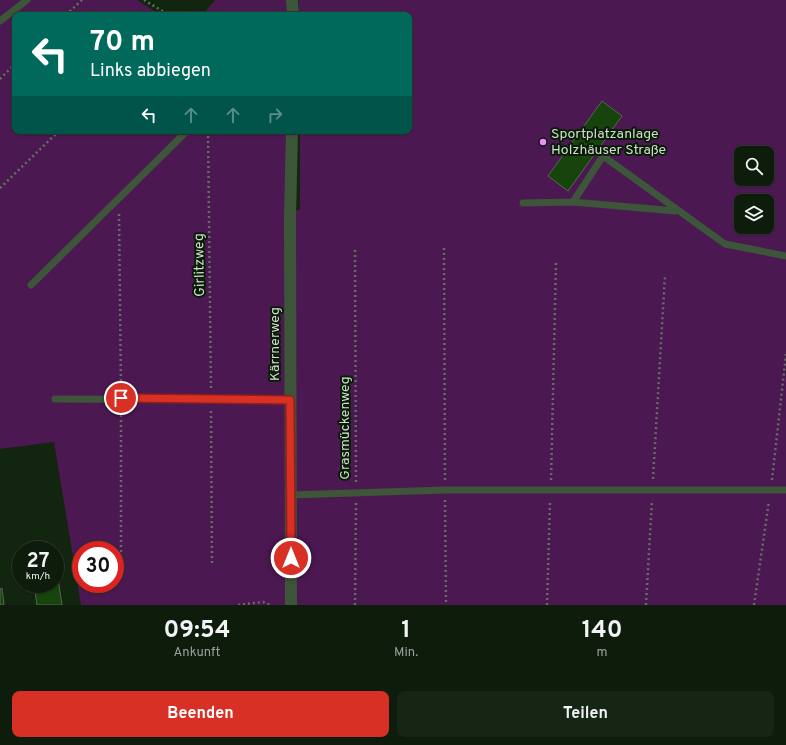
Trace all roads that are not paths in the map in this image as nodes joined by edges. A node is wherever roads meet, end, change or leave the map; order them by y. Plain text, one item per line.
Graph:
1 (27, 0) edge
2 (292, 0) edge
3 (292, 12) edge
4 (0, 21) edge
5 (184, 134) edge
6 (292, 134) edge
7 (574, 202) junction
8 (523, 203) dead end
9 (677, 211) junction
10 (786, 256) edge
11 (30, 285) dead end
12 (55, 399) dead end
13 (290, 400) junction
14 (786, 490) edge
15 (290, 495) junction
16 (291, 605) edge

1 - 4 lane
2 - 3 street
5 - 11 lane
6 - 13 street, Kärrnerweg
7 - 8 lane
7 - 9 lane
7 - 9 lane
9 - 10 lane
12 - 13 lane
13 - 15 street, Kärrnerweg
14 - 15 lane
15 - 16 street, Kärrnerweg

